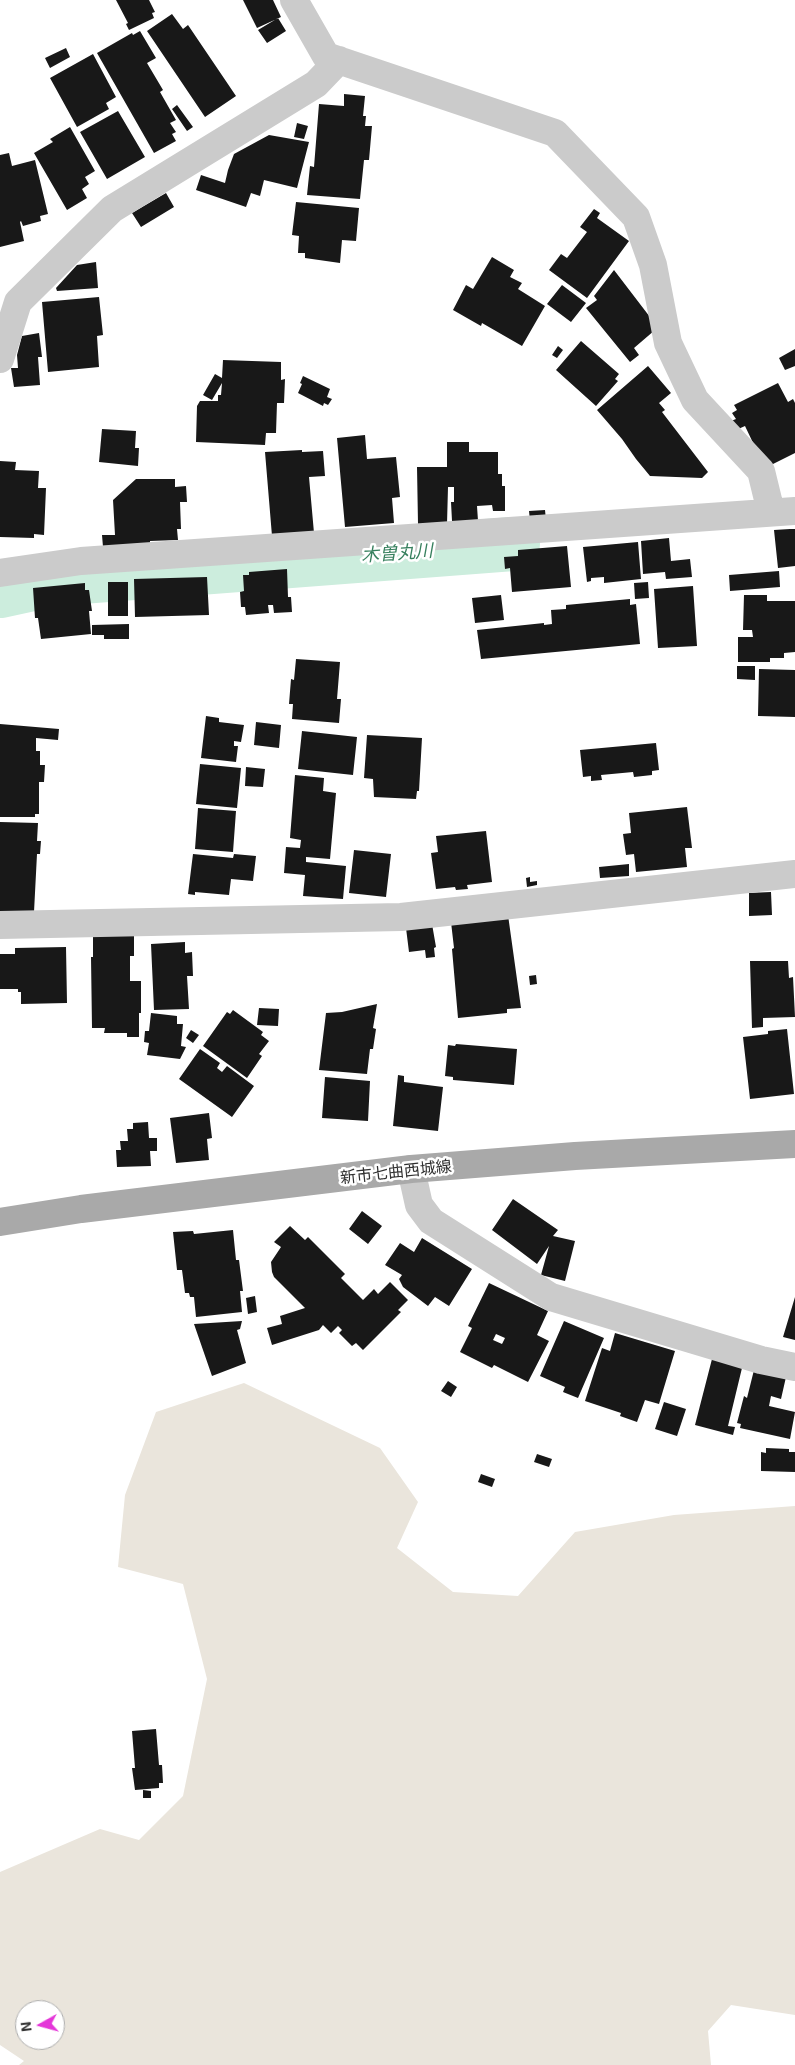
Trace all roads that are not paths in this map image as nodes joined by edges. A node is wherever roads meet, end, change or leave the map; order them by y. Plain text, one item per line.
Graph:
1 (294, 0) edge
2 (339, 60) junction
3 (9, 295) edge
4 (0, 359) edge
5 (783, 511) edge
6 (0, 573) edge
7 (795, 874) edge
8 (0, 925) edge
9 (795, 1144) edge
10 (411, 1169) junction
11 (0, 1222) edge
12 (795, 1367) edge

1 - 2 street
2 - 3 street
2 - 5 street
3 - 4 street
5 - 6 street
7 - 8 street
9 - 10 main road, 新市七曲西城線
10 - 11 main road, 新市七曲西城線
10 - 12 street

